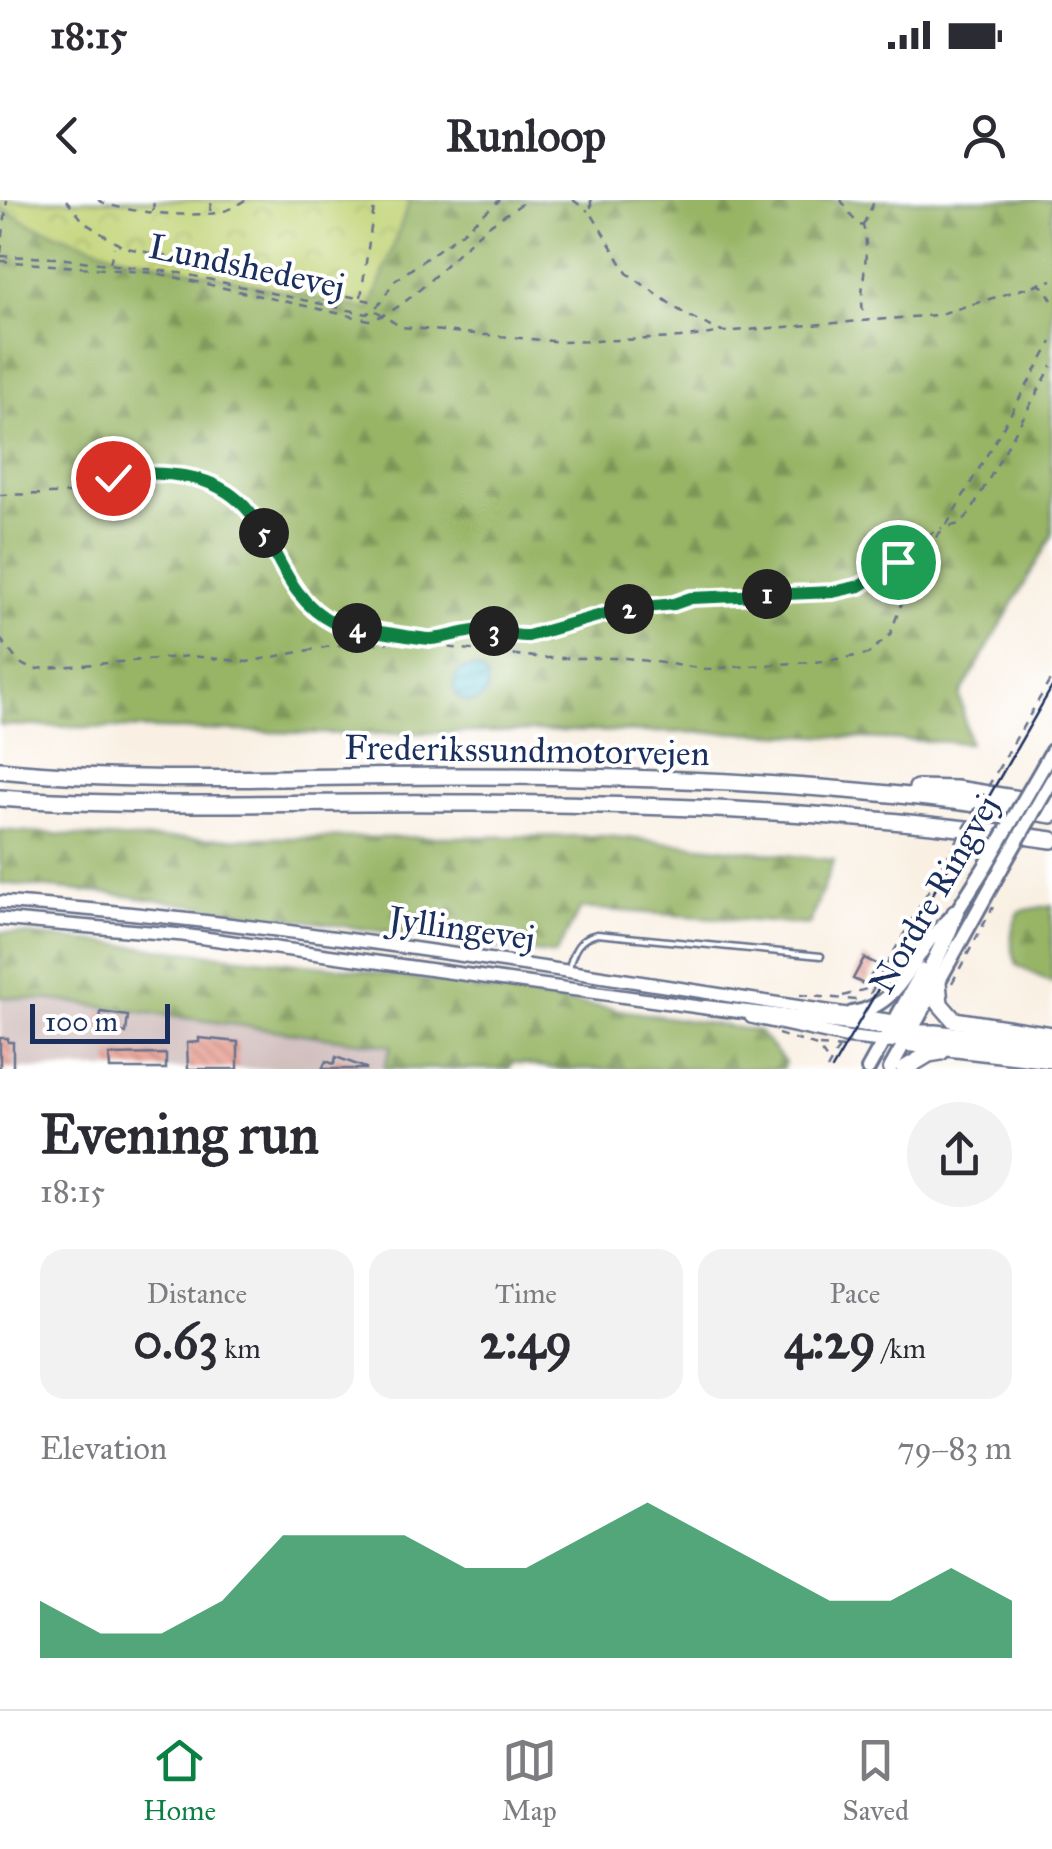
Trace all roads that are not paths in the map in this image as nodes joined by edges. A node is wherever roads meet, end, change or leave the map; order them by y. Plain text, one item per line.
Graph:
1 (1052, 750) edge
2 (0, 770) edge
3 (1052, 780) edge
4 (880, 793) junction
5 (0, 798) edge
6 (1052, 804) edge
7 (1052, 815) edge
8 (1052, 840) edge
9 (3, 902) edge
10 (955, 914) junction
11 (0, 919) edge
12 (822, 956) dead end
13 (569, 972) junction
14 (938, 982) junction
15 (704, 1007) junction
16 (856, 1012) junction
17 (902, 1030) junction
18 (1052, 1041) edge
19 (955, 1049) junction
20 (1052, 1060) edge
21 (868, 1069) edge
22 (890, 1069) edge
23 (904, 1069) edge

1 - 10 main road, Nordre Ringvej, bridge
2 - 4 highway, Frederikssundmotorvejen
3 - 14 main road, Nordre Ringvej, bridge
4 - 6 highway
4 - 7 highway, Frederikssundmotorvejen
5 - 8 highway, Frederikssundmotorvejen
9 - 13 street, Jyllingevej
10 - 16 main road, Nordre Ringvej
10 - 17 highway
11 - 15 street, Jyllingevej
12 - 13 lane
13 - 16 street, Jyllingevej
14 - 17 main road, Nordre Ringvej
14 - 18 highway
15 - 17 main road
15 - 17 street, Jyllingevej
16 - 17 street, Jyllingevej
17 - 18 highway
17 - 19 highway
17 - 21 main road, Nordre Ringvej
17 - 22 main road, Nordre Ringvej
19 - 20 highway
19 - 23 highway

